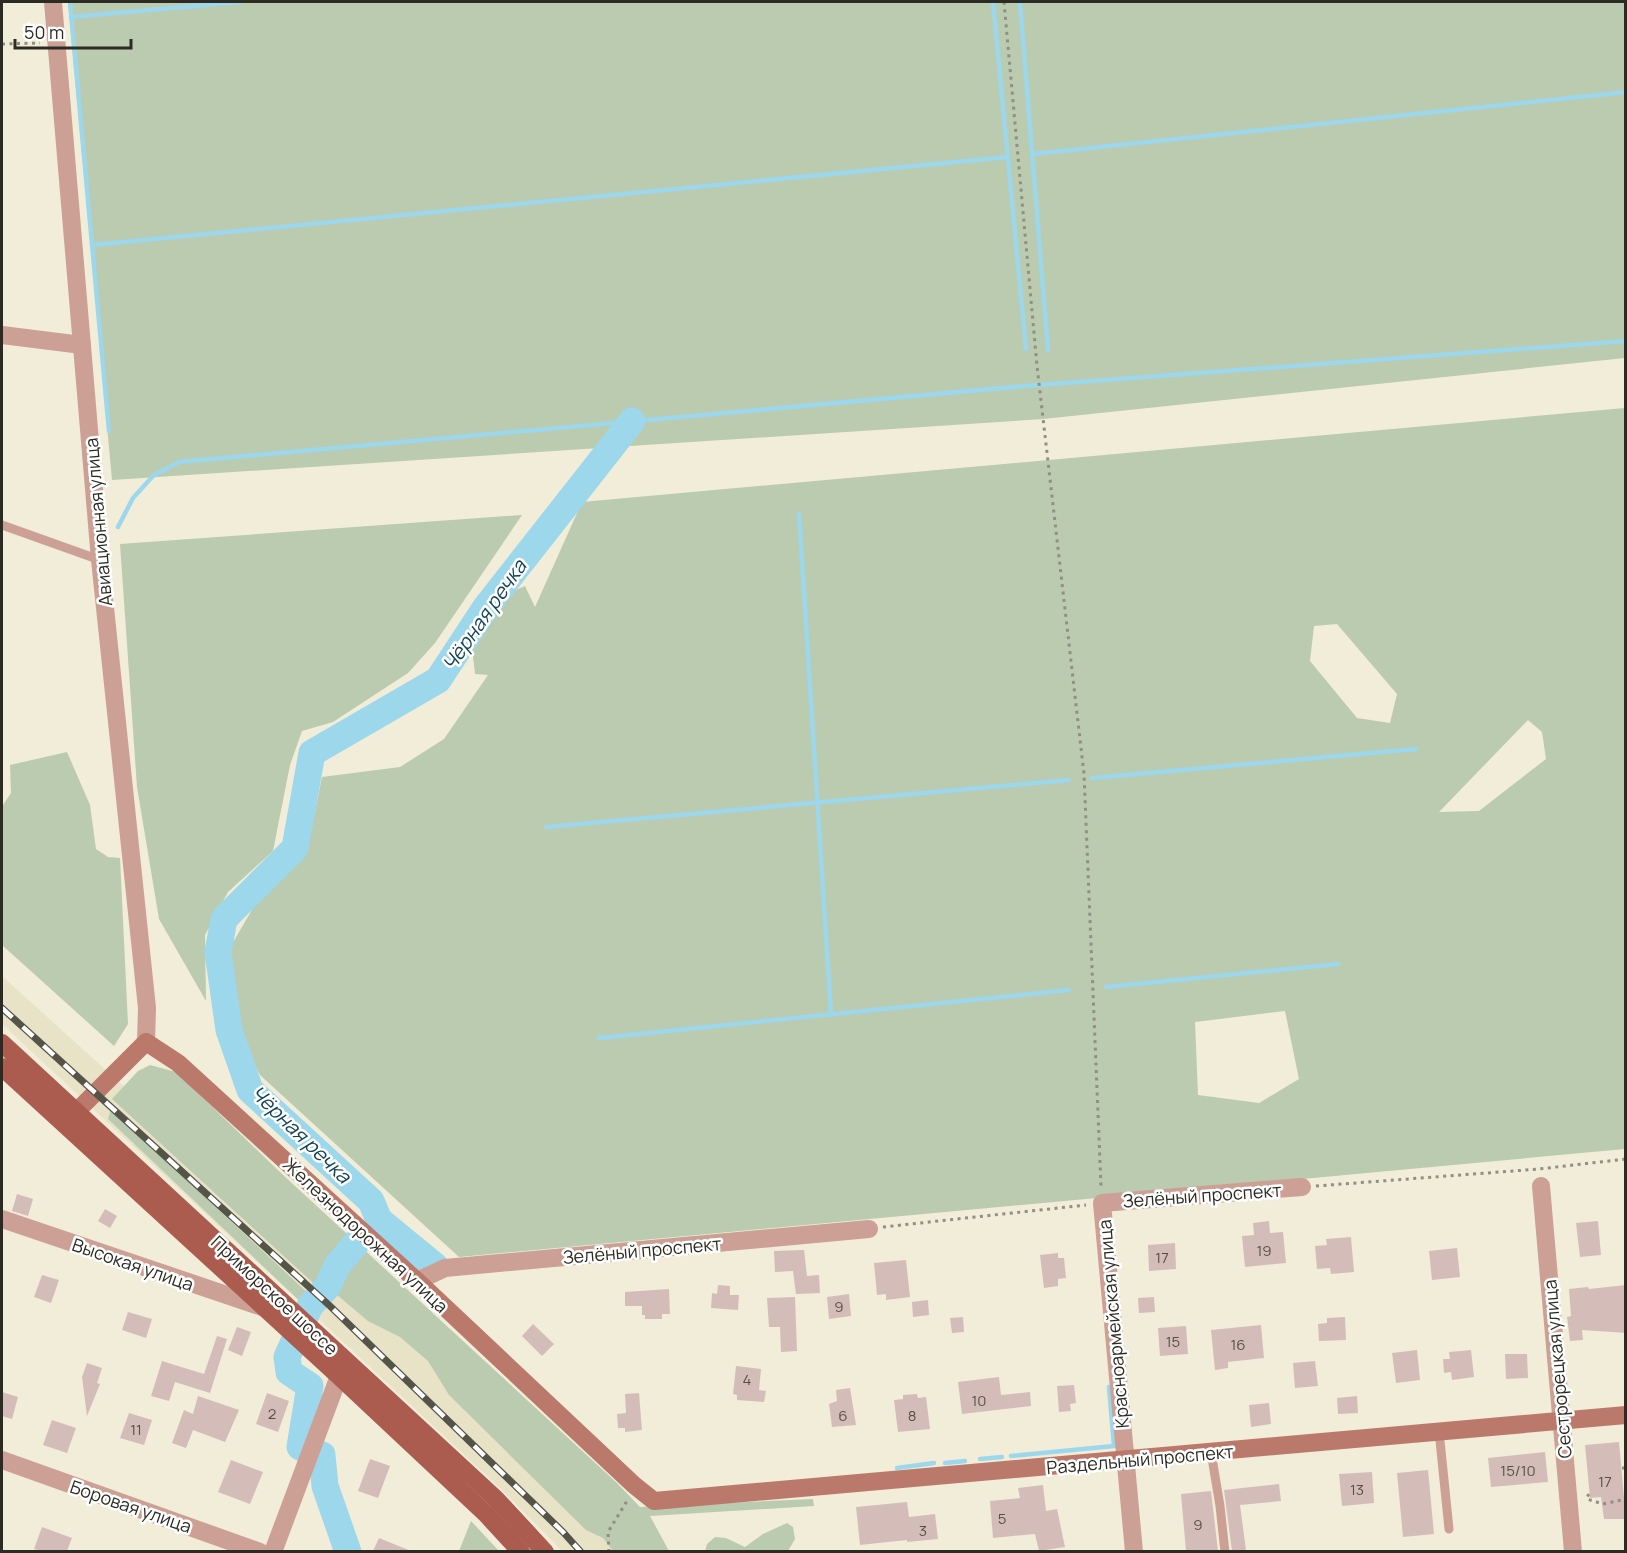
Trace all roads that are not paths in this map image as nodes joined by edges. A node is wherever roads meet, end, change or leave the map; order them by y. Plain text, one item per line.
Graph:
1 (53, 2) edge
2 (2, 335) edge
3 (82, 345) junction
4 (2, 525) edge
5 (100, 560) junction
6 (146, 1042) junction
7 (2, 1043) edge
8 (2, 1067) edge
9 (77, 1111) junction
10 (1540, 1186) dead end
11 (1302, 1188) road end
12 (1102, 1203) joint
13 (2, 1219) edge
14 (869, 1229) road end
15 (417, 1281) junction
16 (265, 1308) junction
17 (287, 1318) junction
18 (301, 1331) junction
19 (339, 1376) junction
20 (1626, 1415) edge
21 (1561, 1421) junction
22 (1439, 1431) junction
23 (1211, 1452) junction
24 (2, 1460) edge
25 (1126, 1460) junction
26 (654, 1501) joint
27 (1449, 1529) dead end
28 (260, 1551) edge
29 (273, 1551) edge
30 (521, 1551) edge
31 (545, 1551) edge
32 (1134, 1551) edge
33 (1224, 1551) edge
34 (1573, 1551) edge

1 - 3 street, Авиационная улица
2 - 3 street
3 - 5 street, Авиационная улица
4 - 5 lane
5 - 6 street, Авиационная улица
6 - 9 street
6 - 15 street, Железнодорожная улица
7 - 9 main road, Приморское шоссе
8 - 16 main road, Приморское шоссе
9 - 17 main road, Приморское шоссе
10 - 21 street, Сестрорецкая улица
11 - 12 street, Зелёный проспект
12 - 25 street, Красноармейская улица
13 - 16 street, Высокая улица
14 - 15 street, Зелёный проспект
15 - 26 street, Железнодорожная улица
16 - 17 main road, Приморское шоссе
17 - 18 main road, Приморское шоссе
18 - 19 main road, Приморское шоссе
18 - 31 main road, Приморское шоссе
19 - 29 street
19 - 30 main road, Приморское шоссе
20 - 21 street, Раздельный проспект
21 - 22 street, Раздельный проспект
21 - 34 street, Сестрорецкая улица
22 - 23 street, Раздельный проспект
22 - 27 lane
23 - 25 street, Раздельный проспект
23 - 33 lane
24 - 28 street, Боровая улица
25 - 26 street, Раздельный проспект
25 - 32 street, Красноармейская улица

